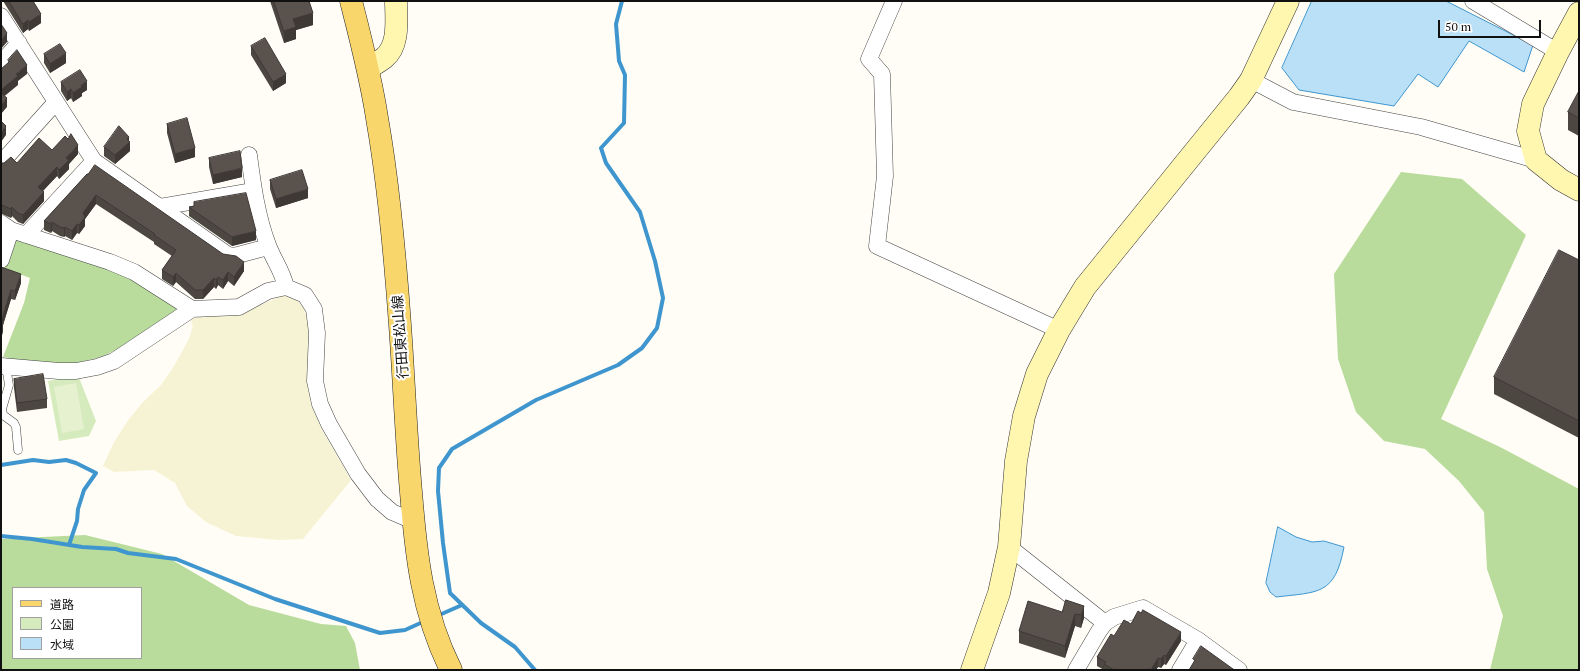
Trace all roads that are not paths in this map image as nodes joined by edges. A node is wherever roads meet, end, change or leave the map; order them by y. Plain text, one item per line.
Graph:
1 (351, 1) edge
2 (396, 1) edge
3 (894, 1) edge
4 (1288, 1) edge
5 (1473, 1) edge
6 (1579, 13) edge
7 (1, 16) edge
8 (19, 43) junction
9 (1558, 52) junction
10 (1, 63) edge
11 (368, 68) junction
12 (1251, 80) junction
13 (56, 102) junction
14 (249, 155) dead end
15 (1536, 160) junction
16 (94, 161) junction
17 (1, 163) edge
18 (1579, 190) edge
19 (253, 191) junction
20 (160, 207) junction
21 (6, 226) edge
22 (26, 235) junction
23 (268, 246) junction
24 (1, 260) edge
25 (286, 287) junction
26 (192, 309) junction
27 (1059, 330) junction
28 (4, 366) edge
29 (18, 450) dead end
30 (414, 521) junction
31 (1009, 547) junction
32 (1105, 623) junction
33 (1198, 640) junction
34 (451, 670) edge
35 (972, 670) edge
36 (1076, 670) edge
37 (1180, 670) edge
38 (1239, 670) edge

1 - 11 main road, 行田東松山線
2 - 11 street
3 - 27 street
4 - 12 street
5 - 9 street
6 - 9 street
7 - 8 street
8 - 10 street
8 - 13 street
9 - 15 street
11 - 30 main road, 行田東松山線
12 - 15 street
12 - 27 street
13 - 16 street
13 - 17 street
14 - 19 street
15 - 18 street
16 - 20 street
16 - 22 street
19 - 20 street
19 - 23 street
20 - 23 street
21 - 22 street
21 - 24 street
22 - 26 street
23 - 25 street
25 - 26 street
25 - 30 street
26 - 28 street
27 - 31 street
28 - 29 lane
30 - 34 main road, 行田東松山線
31 - 32 street
31 - 35 street
32 - 33 street
32 - 36 street
33 - 37 street
33 - 38 street

